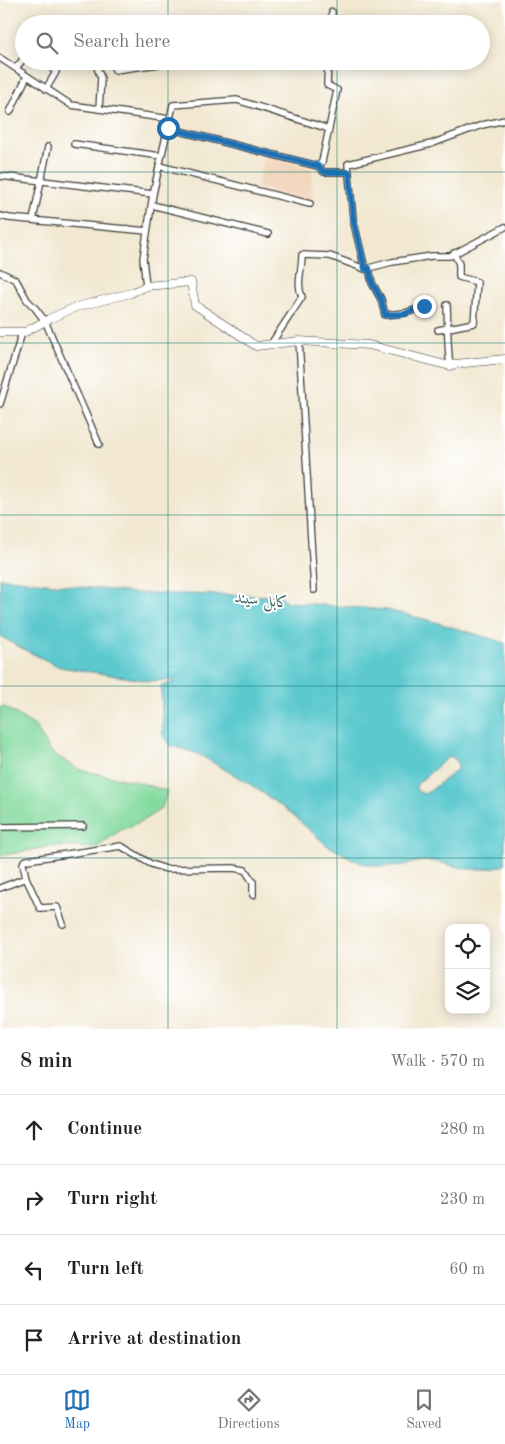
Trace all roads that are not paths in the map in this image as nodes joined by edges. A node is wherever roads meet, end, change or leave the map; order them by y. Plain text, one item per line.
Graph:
1 (332, 12) dead end
2 (332, 15) edge
3 (0, 58) edge
4 (15, 67) edge
5 (19, 70) edge
6 (54, 70) edge
7 (98, 70) edge
8 (328, 70) edge
9 (27, 76) junction
10 (46, 88) junction
11 (99, 108) junction
12 (10, 112) dead end
13 (170, 119) junction
14 (505, 120) edge
15 (168, 128) junction
16 (329, 129) junction
17 (74, 144) dead end
18 (48, 147) dead end
19 (161, 156) junction
20 (159, 166) junction
21 (318, 166) junction
22 (349, 172) junction
23 (0, 176) edge
24 (41, 180) junction
25 (153, 194) junction
26 (310, 204) dead end
27 (152, 205) junction
28 (0, 216) edge
29 (33, 220) junction
30 (505, 227) edge
31 (147, 231) junction
32 (268, 234) dead end
33 (454, 254) junction
34 (367, 269) junction
35 (0, 272) edge
36 (146, 286) junction
37 (430, 305) dead end
38 (447, 305) dead end
39 (45, 321) junction
40 (448, 328) junction
41 (438, 330) dead end
42 (0, 332) edge
43 (22, 332) junction
44 (299, 341) junction
45 (271, 344) junction
46 (505, 359) edge
47 (450, 366) junction
48 (0, 404) edge
49 (99, 444) dead end
50 (314, 590) dead end
51 (83, 826) dead end
52 (0, 827) edge
53 (26, 878) junction
54 (0, 888) edge
55 (253, 895) dead end
56 (63, 924) dead end

1 - 2 street
3 - 4 street
5 - 9 street
6 - 10 street
7 - 11 street
8 - 16 street
9 - 10 street
9 - 12 street
10 - 11 street
11 - 13 street
13 - 15 street
13 - 16 street
14 - 22 street
15 - 19 street
15 - 21 street
16 - 21 street
17 - 19 street
18 - 24 street
19 - 20 street
20 - 25 street
20 - 26 street
21 - 22 street
22 - 34 street
23 - 24 street
24 - 25 street
24 - 29 street
25 - 27 street
27 - 31 street
27 - 32 street
28 - 29 street
29 - 31 street
30 - 33 street
31 - 36 street
33 - 34 street
33 - 40 street
34 - 37 street
34 - 45 street
35 - 39 street
36 - 39 street
36 - 45 street
38 - 40 street
39 - 43 street
39 - 49 street
40 - 41 street
40 - 47 street
42 - 43 street
43 - 48 street
44 - 45 street
44 - 47 street
44 - 50 street
46 - 47 street
51 - 52 street
53 - 54 street
53 - 55 street
53 - 56 street

